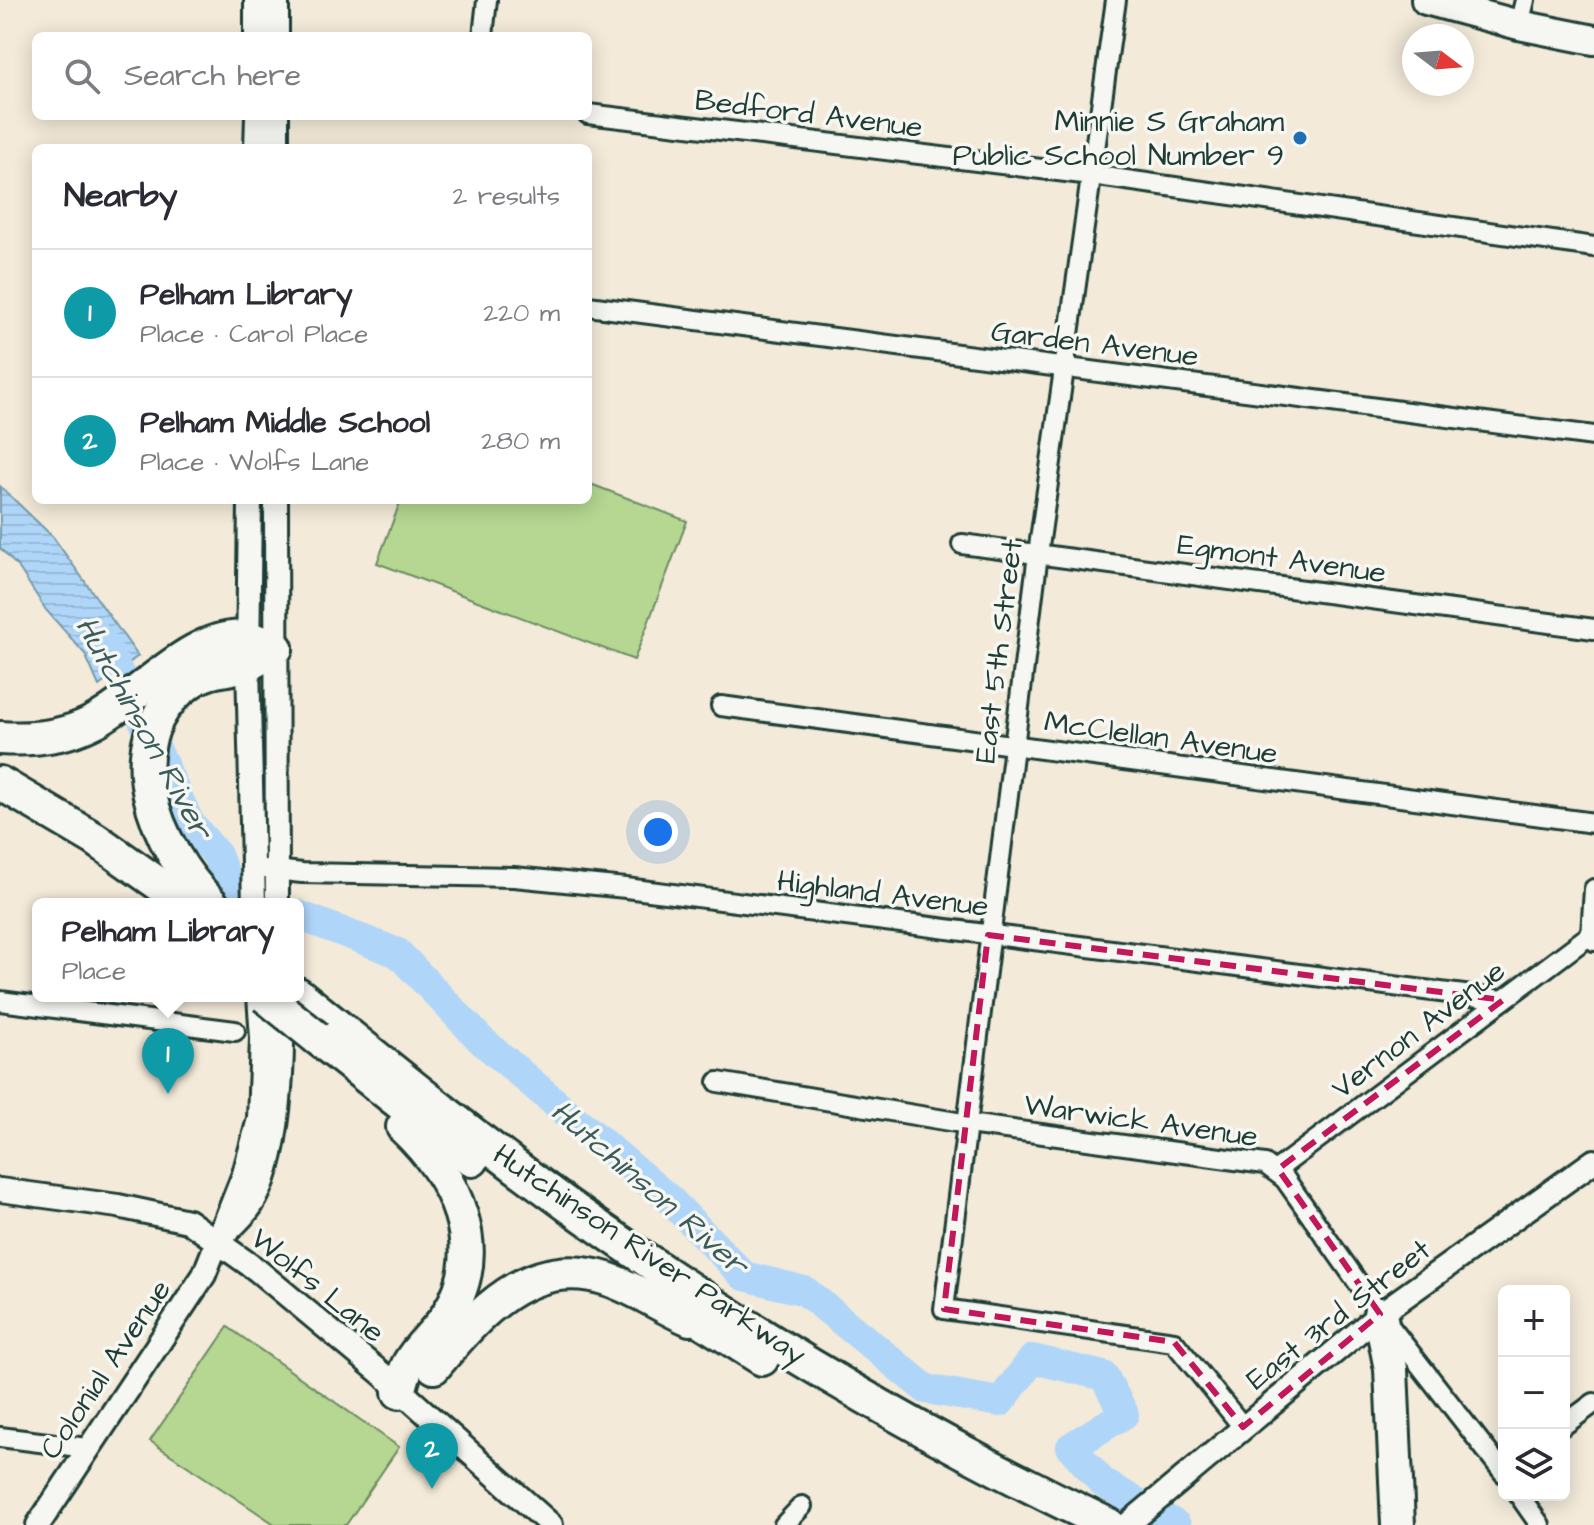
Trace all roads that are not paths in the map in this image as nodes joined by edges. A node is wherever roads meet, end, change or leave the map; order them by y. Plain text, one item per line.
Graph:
1 (256, 0) edge
2 (277, 0) edge
3 (487, 0) edge
4 (1116, 0) edge
5 (1426, 0) edge
6 (1522, 13) edge
7 (256, 32) edge
8 (277, 32) edge
9 (483, 32) edge
10 (1594, 40) edge
11 (592, 114) edge
12 (257, 120) edge
13 (277, 120) edge
14 (256, 144) edge
15 (277, 144) edge
16 (1091, 175) junction
17 (1594, 247) edge
18 (592, 307) edge
19 (1066, 368) junction
20 (1594, 436) edge
21 (250, 504) edge
22 (276, 504) edge
23 (962, 544) dead end
24 (1038, 554) junction
25 (1594, 629) edge
26 (258, 650) junction
27 (181, 674) junction
28 (721, 706) dead end
29 (0, 738) edge
30 (1016, 745) junction
31 (0, 783) edge
32 (0, 807) edge
33 (1594, 823) edge
34 (266, 874) junction
35 (1594, 889) edge
36 (143, 898) edge
37 (179, 898) edge
38 (207, 898) edge
39 (256, 898) edge
40 (275, 898) edge
41 (988, 935) junction
42 (1593, 936) edge
43 (304, 992) edge
44 (1503, 1000) junction
45 (0, 1001) edge
46 (259, 1002) edge
47 (275, 1002) edge
48 (281, 1002) edge
49 (304, 1002) edge
50 (235, 1031) dead end
51 (326, 1031) junction
52 (346, 1061) junction
53 (718, 1082) dead end
54 (968, 1124) junction
55 (1594, 1161) edge
56 (1275, 1171) junction
57 (0, 1190) edge
58 (217, 1243) junction
59 (1380, 1314) junction
60 (712, 1329) junction
61 (399, 1392) junction
62 (1594, 1403) edge
63 (1570, 1421) edge
64 (1243, 1427) junction
65 (0, 1437) edge
66 (87, 1448) junction
67 (1498, 1465) edge
68 (1523, 1501) edge
69 (802, 1506) dead end
70 (1398, 1524) edge
71 (38, 1525) edge
72 (551, 1525) edge
73 (784, 1525) edge
74 (1062, 1525) edge
75 (1109, 1525) edge
76 (1127, 1525) edge
77 (1540, 1525) edge

1 - 7 street
2 - 8 street
3 - 9 street
4 - 16 street, East 5th Street
5 - 6 main road
6 - 10 main road
11 - 16 street, Bedford Avenue
12 - 14 street
13 - 15 street
16 - 17 street, Bedford Avenue
16 - 19 street, East 5th Street
18 - 19 street, Garden Avenue
19 - 20 street, Garden Avenue
19 - 24 street, East 5th Street
21 - 26 street
22 - 26 street
23 - 24 street, Egmont Avenue
24 - 25 street, Egmont Avenue
24 - 30 street, East 5th Street
26 - 27 highway
26 - 34 street
26 - 34 street
27 - 29 highway
27 - 38 highway
28 - 30 street, McClellan Avenue
30 - 33 street, McClellan Avenue
30 - 41 street, East 5th Street
31 - 37 highway
32 - 36 highway
34 - 39 street
34 - 40 street
34 - 41 street, Highland Avenue
35 - 42 street
41 - 44 street, Highland Avenue
41 - 54 street, East 5th Street
42 - 44 street, Vernon Avenue
43 - 51 highway
44 - 56 street, Vernon Avenue
45 - 50 street
46 - 58 street, Colonial Avenue
47 - 51 highway, Hutchinson River Parkway, bridge
48 - 58 street, Colonial Avenue
49 - 51 highway, Hutchinson River Parkway
51 - 52 highway, Hutchinson River Parkway
51 - 75 highway, Hutchinson River Parkway
52 - 60 highway, Hutchinson River Parkway
52 - 61 highway
53 - 54 street, Warwick Avenue
54 - 56 street, Warwick Avenue
54 - 64 street, East 5th Street
55 - 59 street, East 3rd Street
56 - 59 street, Warwick Avenue
57 - 58 street, Wolfs Lane
58 - 61 street, Wolfs Lane
58 - 66 street, Colonial Avenue
59 - 64 street, East 3rd Street
59 - 67 street, Warwick Avenue
59 - 70 highway
60 - 61 highway
60 - 74 highway, Hutchinson River Parkway
61 - 72 street, Wolfs Lane
62 - 63 street
64 - 76 street, East 3rd Street
65 - 66 street
66 - 71 street, Colonial Avenue
68 - 77 street
69 - 73 street

